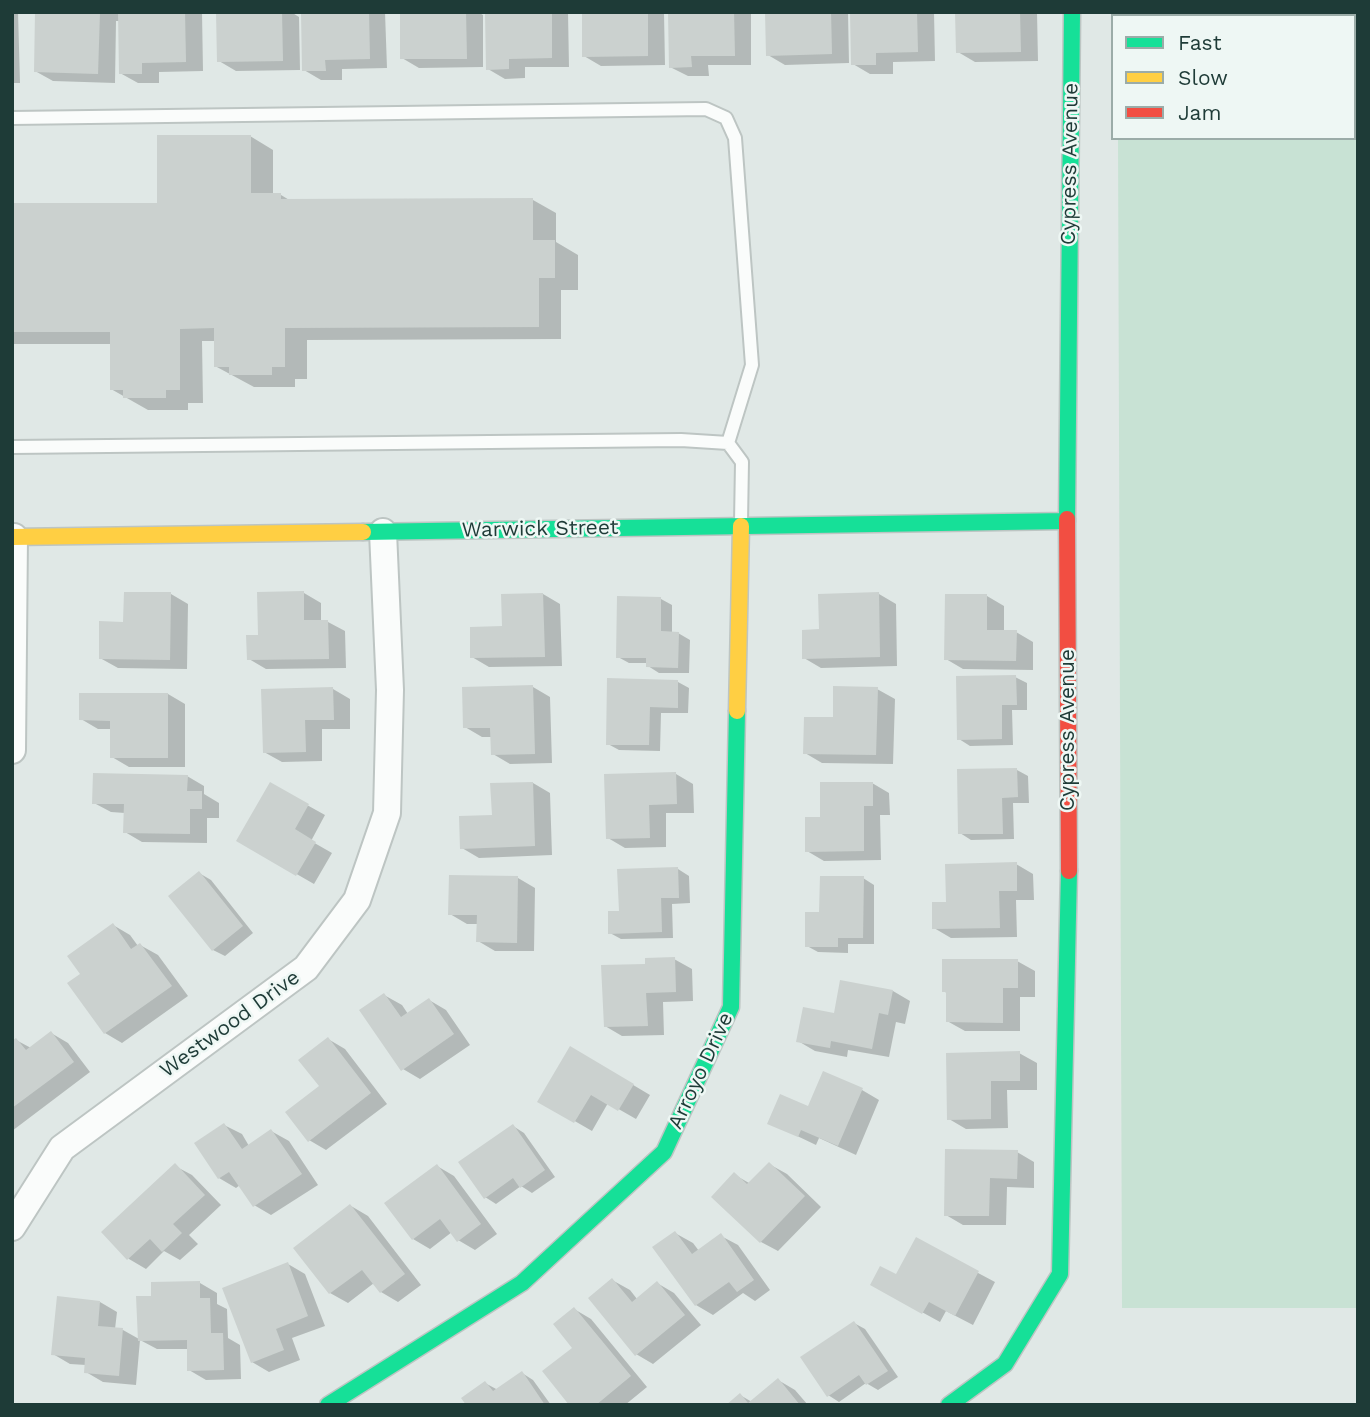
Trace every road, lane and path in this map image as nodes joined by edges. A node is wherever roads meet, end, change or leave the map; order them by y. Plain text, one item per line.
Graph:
1 (1072, 12) edge
2 (12, 118) edge
3 (728, 443) junction
4 (12, 447) edge
5 (1067, 521) junction
6 (741, 526) junction
7 (383, 532) junction
8 (13, 537) edge
9 (12, 750) edge
10 (12, 1227) edge
11 (328, 1405) edge
12 (949, 1405) edge

1 - 5 street, Cypress Avenue
2 - 3 lane
3 - 4 lane
3 - 6 lane
5 - 6 street, Warwick Street
5 - 12 street, Cypress Avenue
6 - 7 street, Warwick Street
6 - 11 street, Arroyo Drive
7 - 8 street, Warwick Street
7 - 10 street, Westwood Drive
8 - 9 street

